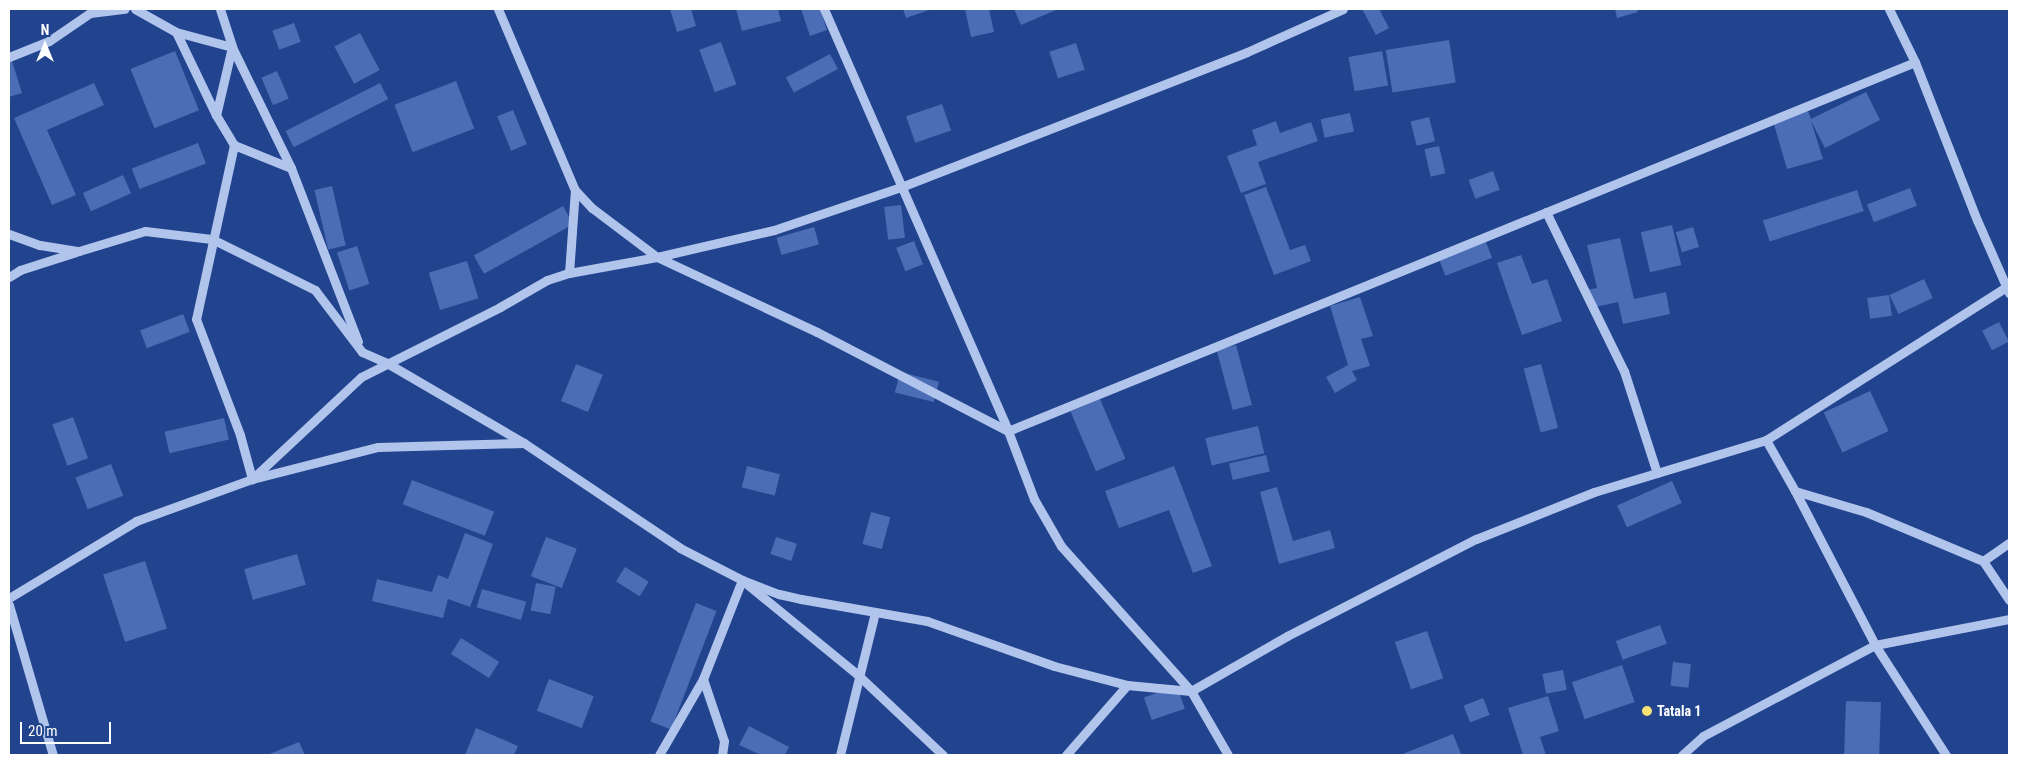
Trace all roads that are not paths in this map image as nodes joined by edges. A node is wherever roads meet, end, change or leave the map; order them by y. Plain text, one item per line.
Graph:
1 (125, 9) edge
2 (135, 9) edge
3 (220, 9) edge
4 (498, 9) edge
5 (824, 9) edge
6 (1343, 9) edge
7 (1889, 9) edge
8 (91, 11) edge
9 (176, 32) junction
10 (232, 47) junction
11 (9, 57) edge
12 (1915, 62) junction
13 (216, 115) junction
14 (234, 145) junction
15 (291, 168) junction
16 (902, 187) junction
17 (576, 190) junction
18 (1546, 212) junction
19 (9, 234) edge
20 (212, 239) junction
21 (79, 251) junction
22 (657, 258) junction
23 (569, 273) junction
24 (9, 277) edge
25 (2008, 290) edge
26 (362, 352) junction
27 (387, 363) junction
28 (1008, 431) junction
29 (1766, 440) junction
30 (524, 443) junction
31 (1657, 473) junction
32 (252, 479) junction
33 (1795, 491) junction
34 (2009, 543) edge
35 (1983, 561) junction
36 (742, 580) junction
37 (9, 598) edge
38 (2009, 600) edge
39 (9, 605) edge
40 (875, 612) junction
41 (2009, 619) edge
42 (1875, 645) junction
43 (858, 675) junction
44 (703, 679) junction
45 (1127, 685) junction
46 (1191, 691) junction
47 (53, 755) edge
48 (659, 755) edge
49 (722, 755) edge
50 (840, 755) edge
51 (943, 755) edge
52 (1066, 755) edge
53 (1228, 755) edge
54 (1682, 755) edge
55 (1946, 755) edge

1 - 8 street
2 - 9 street
3 - 10 street
4 - 17 street
5 - 16 street
6 - 16 street
7 - 12 street
8 - 11 street
9 - 10 street
9 - 13 street
10 - 13 street
10 - 15 street
12 - 18 street
12 - 25 street
13 - 14 street
14 - 15 street
14 - 20 street
15 - 26 street
16 - 22 street
16 - 28 street
17 - 22 street
17 - 23 street
18 - 28 street
18 - 31 street
19 - 21 street
20 - 21 street
20 - 26 street
20 - 32 street
21 - 24 street
22 - 23 street
22 - 28 street
23 - 27 street
25 - 29 street
26 - 27 street
27 - 30 street
27 - 32 street
28 - 46 street
29 - 31 street
29 - 33 street
30 - 32 street
30 - 36 street
31 - 46 street
32 - 37 street
33 - 35 street
33 - 42 street
34 - 35 street
35 - 38 street
36 - 40 street
36 - 43 street
36 - 44 street
39 - 47 street
40 - 43 street
40 - 45 street
41 - 42 street
42 - 54 street
42 - 55 street
43 - 50 street
43 - 51 street
44 - 48 street
44 - 49 street
45 - 46 street
45 - 52 street
46 - 53 street

